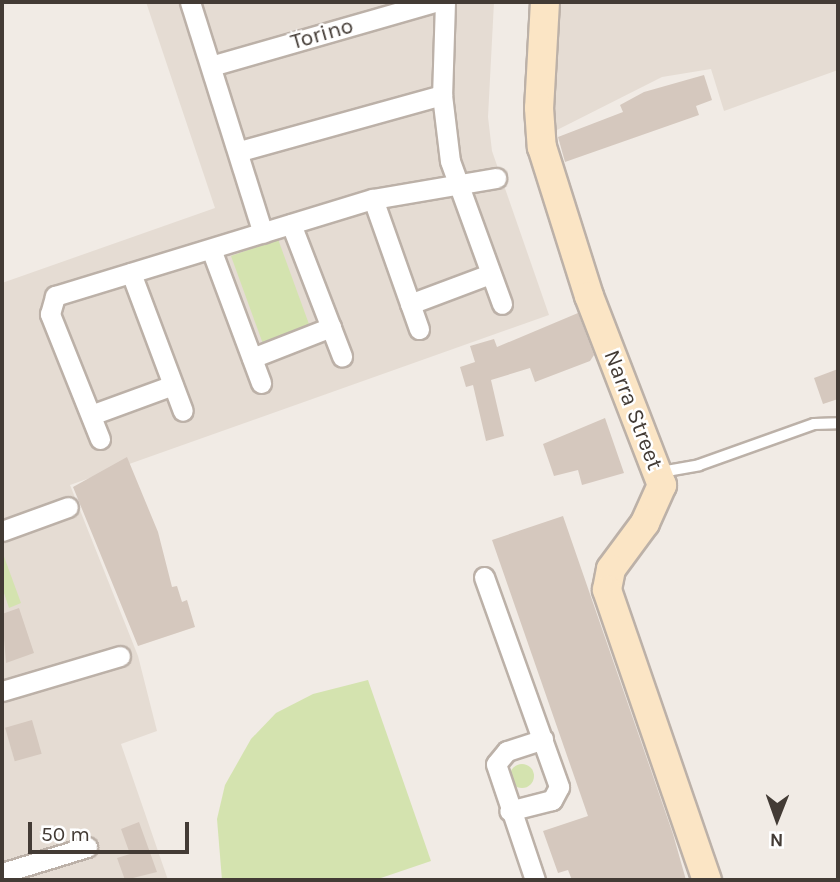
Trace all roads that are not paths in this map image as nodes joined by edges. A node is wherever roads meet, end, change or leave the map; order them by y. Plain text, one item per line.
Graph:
1 (190, 2) edge
2 (434, 2) edge
3 (445, 2) edge
4 (545, 2) edge
5 (211, 66) junction
6 (442, 95) junction
7 (240, 151) junction
8 (496, 178) dead end
9 (461, 187) junction
10 (373, 199) junction
11 (291, 224) junction
12 (263, 233) junction
13 (211, 249) junction
14 (131, 273) junction
15 (491, 274) junction
16 (410, 304) junction
17 (502, 304) dead end
18 (331, 327) junction
19 (419, 329) dead end
20 (342, 356) dead end
21 (252, 358) junction
22 (261, 383) dead end
23 (173, 385) junction
24 (183, 411) dead end
25 (90, 415) junction
26 (838, 423) edge
27 (100, 439) dead end
28 (657, 472) junction
29 (68, 507) dead end
30 (2, 531) edge
31 (484, 577) dead end
32 (120, 656) dead end
33 (2, 691) edge
34 (543, 739) junction
35 (509, 811) junction
36 (86, 846) dead end
37 (2, 873) edge
38 (535, 880) edge
39 (707, 880) edge

1 - 5 street
2 - 5 street, Torino
3 - 6 street
4 - 28 street, Narra Street
5 - 7 street
6 - 7 street
6 - 9 street
7 - 12 street
8 - 9 street
9 - 10 street
9 - 15 street
10 - 11 street
10 - 16 street
11 - 12 street
11 - 18 street
12 - 13 street
13 - 14 street
13 - 21 street
14 - 23 street
14 - 25 street
15 - 16 street
15 - 17 street
16 - 19 street
18 - 20 street
18 - 21 street
21 - 22 street
23 - 24 street
23 - 25 street
25 - 27 street
26 - 28 lane
28 - 39 street, Narra Street
29 - 30 street
31 - 34 street
32 - 33 street
34 - 35 street
34 - 35 street
35 - 38 street
36 - 37 street

